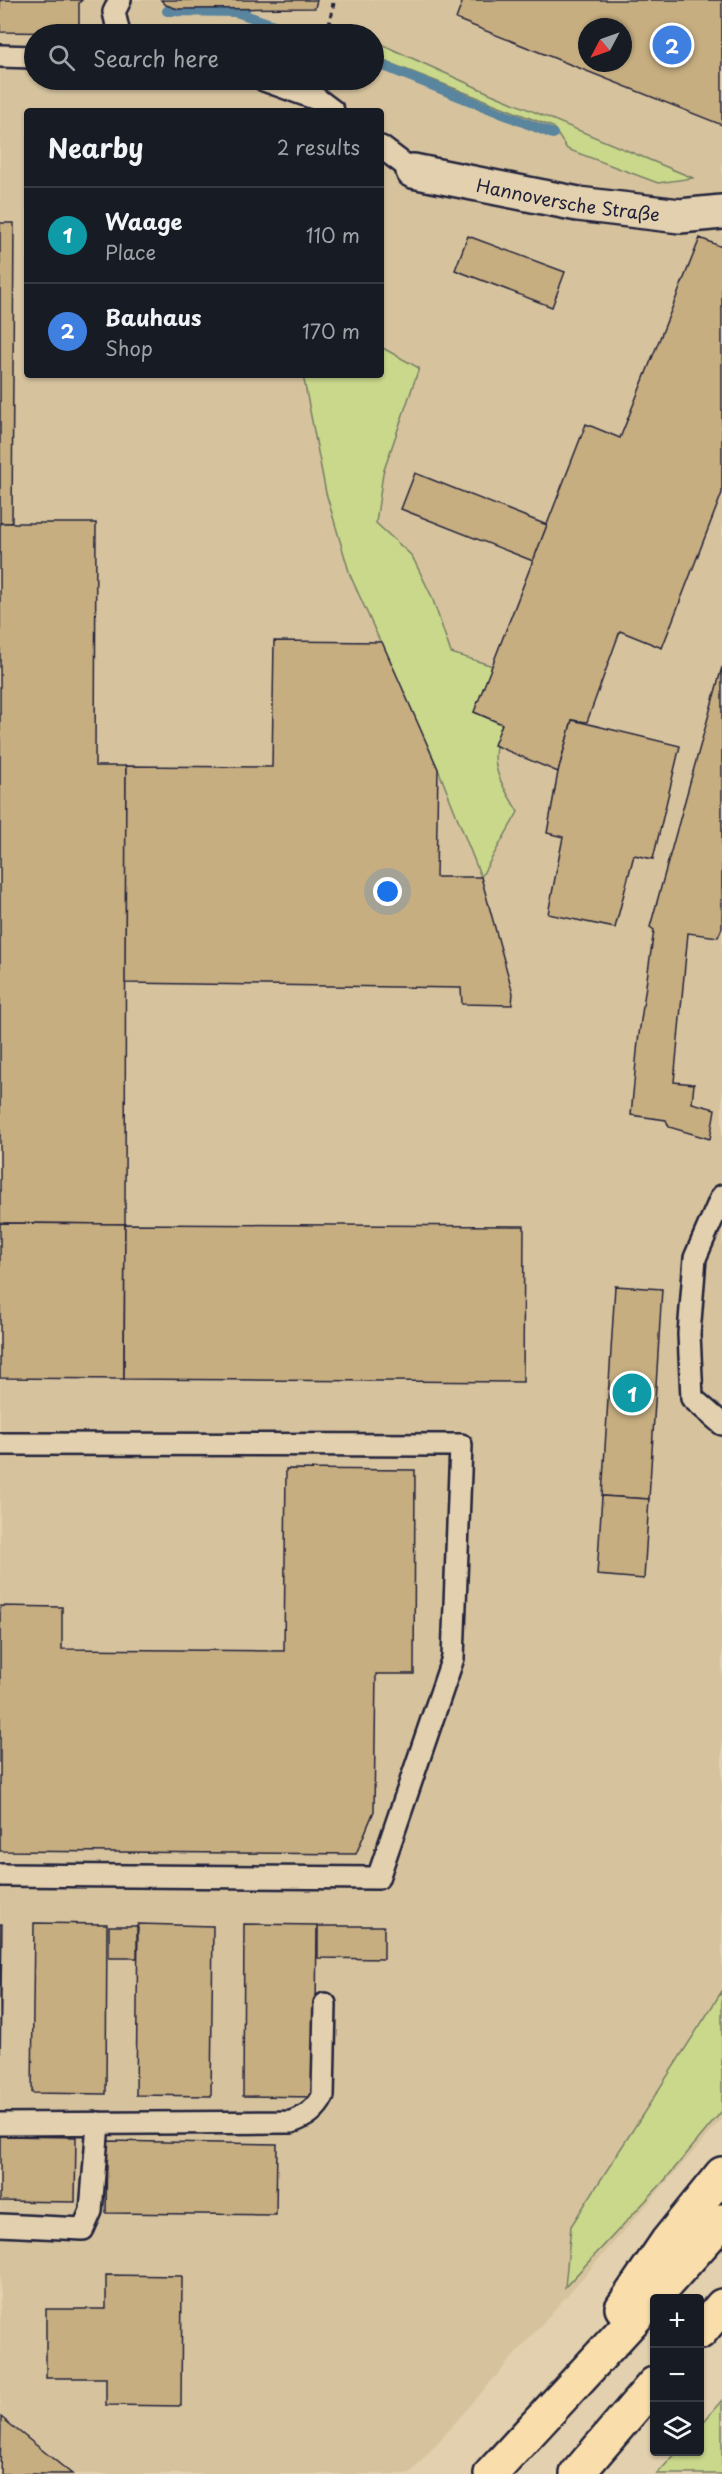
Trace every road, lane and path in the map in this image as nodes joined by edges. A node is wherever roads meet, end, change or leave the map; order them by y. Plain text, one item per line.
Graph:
1 (120, 0) edge
2 (334, 0) edge
3 (116, 24) edge
4 (330, 24) edge
5 (0, 56) edge
6 (24, 57) edge
7 (292, 90) edge
8 (329, 108) edge
9 (384, 149) edge
10 (413, 171) joint
11 (722, 212) edge
12 (722, 1196) edge
13 (722, 1424) edge
14 (0, 1444) edge
15 (0, 1875) edge
16 (325, 2004) dead end
17 (98, 2123) junction
18 (0, 2124) edge
19 (722, 2174) edge
20 (722, 2221) edge
21 (0, 2225) edge
22 (722, 2306) edge
23 (704, 2326) edge
24 (569, 2387) junction
25 (650, 2389) edge
26 (497, 2468) edge
27 (577, 2474) edge

1 - 3 lane
2 - 4 path
5 - 6 lane
7 - 8 lane
9 - 10 lane
10 - 11 street, Hannoversche Straße
12 - 13 lane
14 - 15 lane
16 - 17 lane
17 - 18 lane
17 - 21 lane
19 - 24 highway
20 - 24 highway
22 - 23 highway
24 - 26 highway
25 - 27 highway

